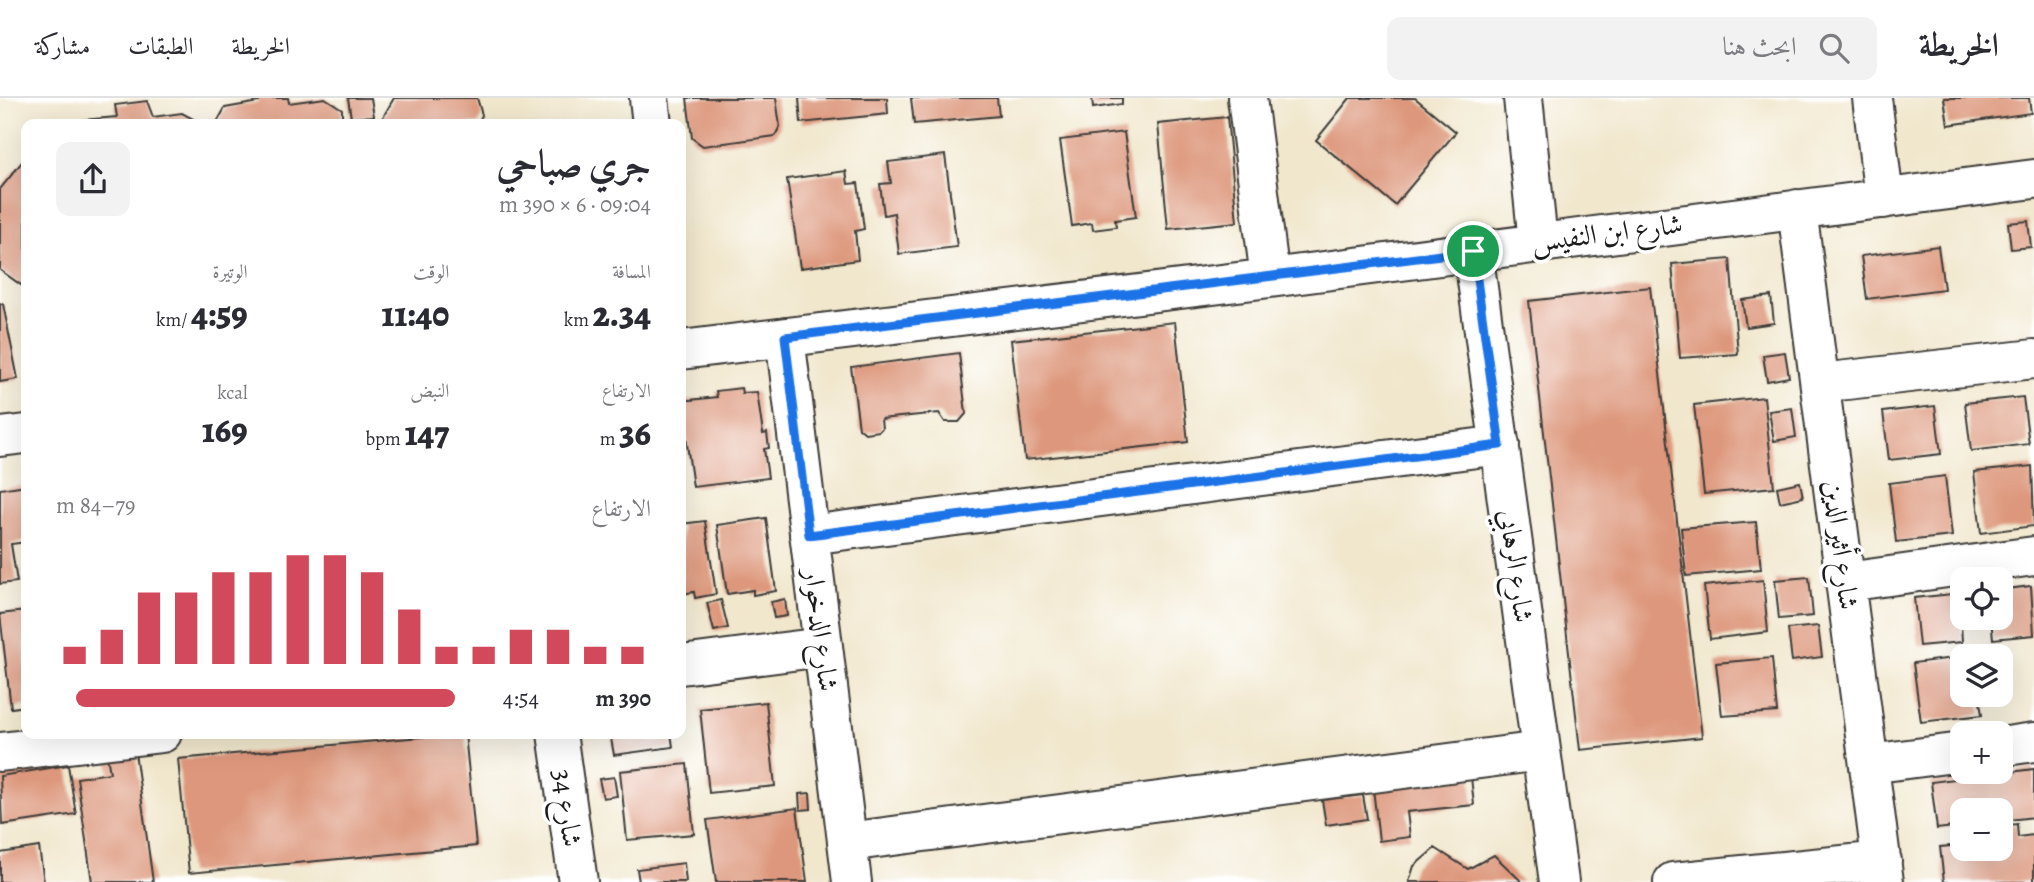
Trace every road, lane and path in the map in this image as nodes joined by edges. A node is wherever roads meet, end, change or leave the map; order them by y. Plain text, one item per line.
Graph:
1 (649, 98) edge
2 (1247, 98) edge
3 (1523, 98) edge
4 (1872, 98) edge
5 (651, 119) edge
6 (2034, 179) edge
7 (1884, 199) junction
8 (1797, 209) junction
9 (1538, 242) junction
10 (1473, 251) junction
11 (1270, 278) junction
12 (785, 337) junction
13 (686, 348) edge
14 (2034, 359) edge
15 (1820, 383) junction
16 (21, 435) edge
17 (0, 437) edge
18 (1500, 445) junction
19 (809, 535) junction
20 (2034, 556) edge
21 (1846, 582) junction
22 (823, 647) junction
23 (686, 664) edge
24 (111, 739) edge
25 (558, 739) edge
26 (2034, 742) edge
27 (2013, 745) edge
28 (1541, 751) junction
29 (0, 752) edge
30 (1950, 754) edge
31 (1869, 764) junction
32 (848, 842) junction
33 (1883, 871) edge
34 (578, 882) edge
35 (852, 882) edge
36 (1559, 882) edge
37 (1673, 882) edge

1 - 5 street
2 - 11 street
3 - 9 street
4 - 7 street
6 - 7 street, شارع ابن النفيس
7 - 8 street, شارع ابن النفيس
8 - 9 street, شارع ابن النفيس
8 - 15 street, شارع أثير الدين
9 - 10 street, شارع ابن النفيس
10 - 11 street, شارع ابن النفيس
10 - 18 street, شارع الرهابي
11 - 12 street, شارع ابن النفيس
12 - 13 street, شارع ابن النفيس
12 - 19 street, شارع الدخوار
14 - 15 street
15 - 21 street, شارع أثير الدين
16 - 17 street
18 - 19 street
18 - 28 street, شارع الرهابي
19 - 22 street, شارع الدخوار
20 - 21 street
21 - 31 street, شارع أثير الدين
22 - 23 street
22 - 32 street, شارع الدخوار
24 - 29 street
25 - 34 street, شارع 34
26 - 27 street
28 - 32 street
28 - 36 street, شارع الرهابي
30 - 31 street
31 - 33 street, شارع أثير الدين
32 - 35 street, شارع الدخوار
33 - 37 street

